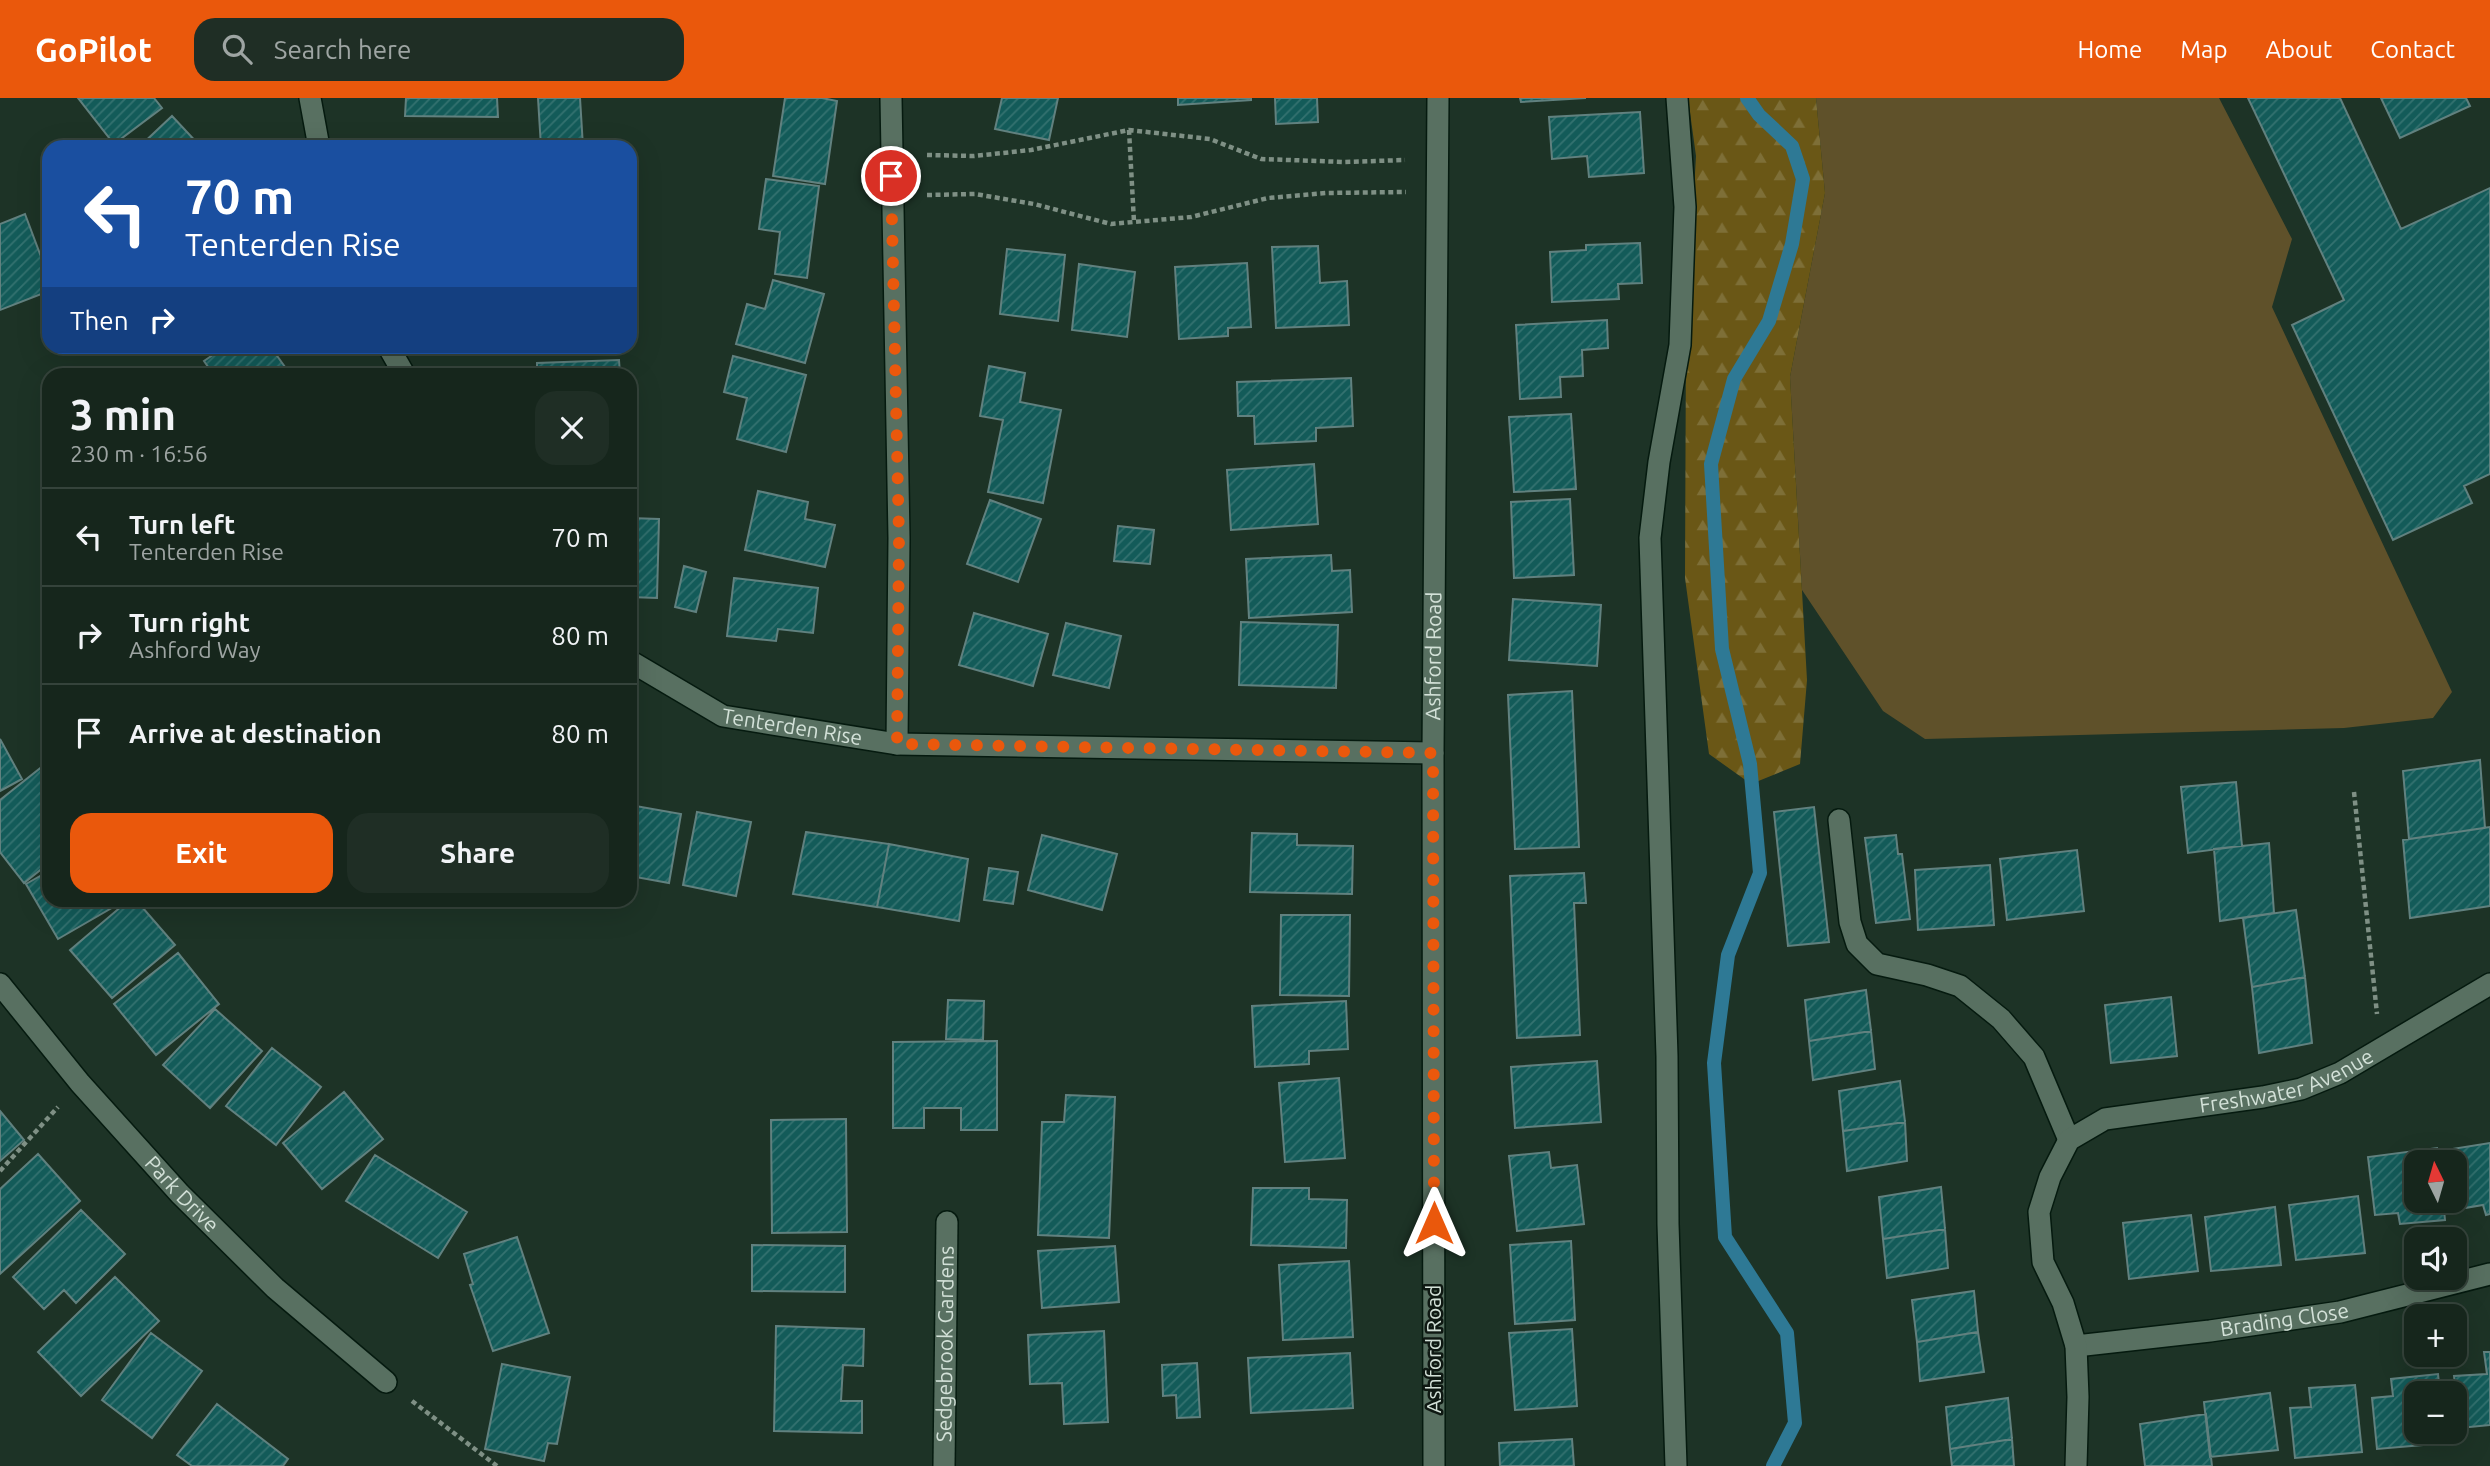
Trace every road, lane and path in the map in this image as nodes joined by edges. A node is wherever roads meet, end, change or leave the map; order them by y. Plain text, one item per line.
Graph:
1 (310, 98) edge
2 (891, 98) edge
3 (1438, 98) edge
4 (1676, 98) edge
5 (1129, 130) junction
6 (318, 140) edge
7 (891, 155) junction
8 (1437, 159) junction
9 (1437, 192) junction
10 (891, 197) junction
11 (1134, 222) junction
12 (637, 665) edge
13 (897, 744) junction
14 (1433, 753) junction
15 (2354, 792) dead end
16 (1839, 820) dead end
17 (0, 984) edge
18 (2490, 984) edge
19 (2380, 1049) junction
20 (80, 1083) junction
21 (2069, 1140) junction
22 (0, 1171) edge
23 (947, 1222) dead end
24 (2490, 1274) edge
25 (2076, 1346) junction
26 (386, 1382) joint
27 (497, 1466) edge
28 (944, 1466) edge
29 (1434, 1466) edge
30 (1676, 1466) edge
31 (2076, 1466) edge

1 - 6 street
2 - 7 street
3 - 8 street, Ashford Road
4 - 30 street
5 - 7 path
5 - 8 path
5 - 11 path
7 - 10 street
8 - 9 street, Ashford Road
9 - 11 path
9 - 14 street, Ashford Road
10 - 11 path
10 - 13 street
12 - 13 street, Tenterden Rise
13 - 14 street, Tenterden Rise
14 - 29 street, Ashford Road
15 - 19 path
16 - 21 street
17 - 20 street, Park Drive
18 - 19 street, Freshwater Avenue
19 - 21 street, Freshwater Avenue
20 - 22 path
20 - 26 street, Park Drive
21 - 25 street
23 - 28 street, Sedgebrook Gardens
24 - 25 street, Brading Close
25 - 31 street
26 - 27 path

